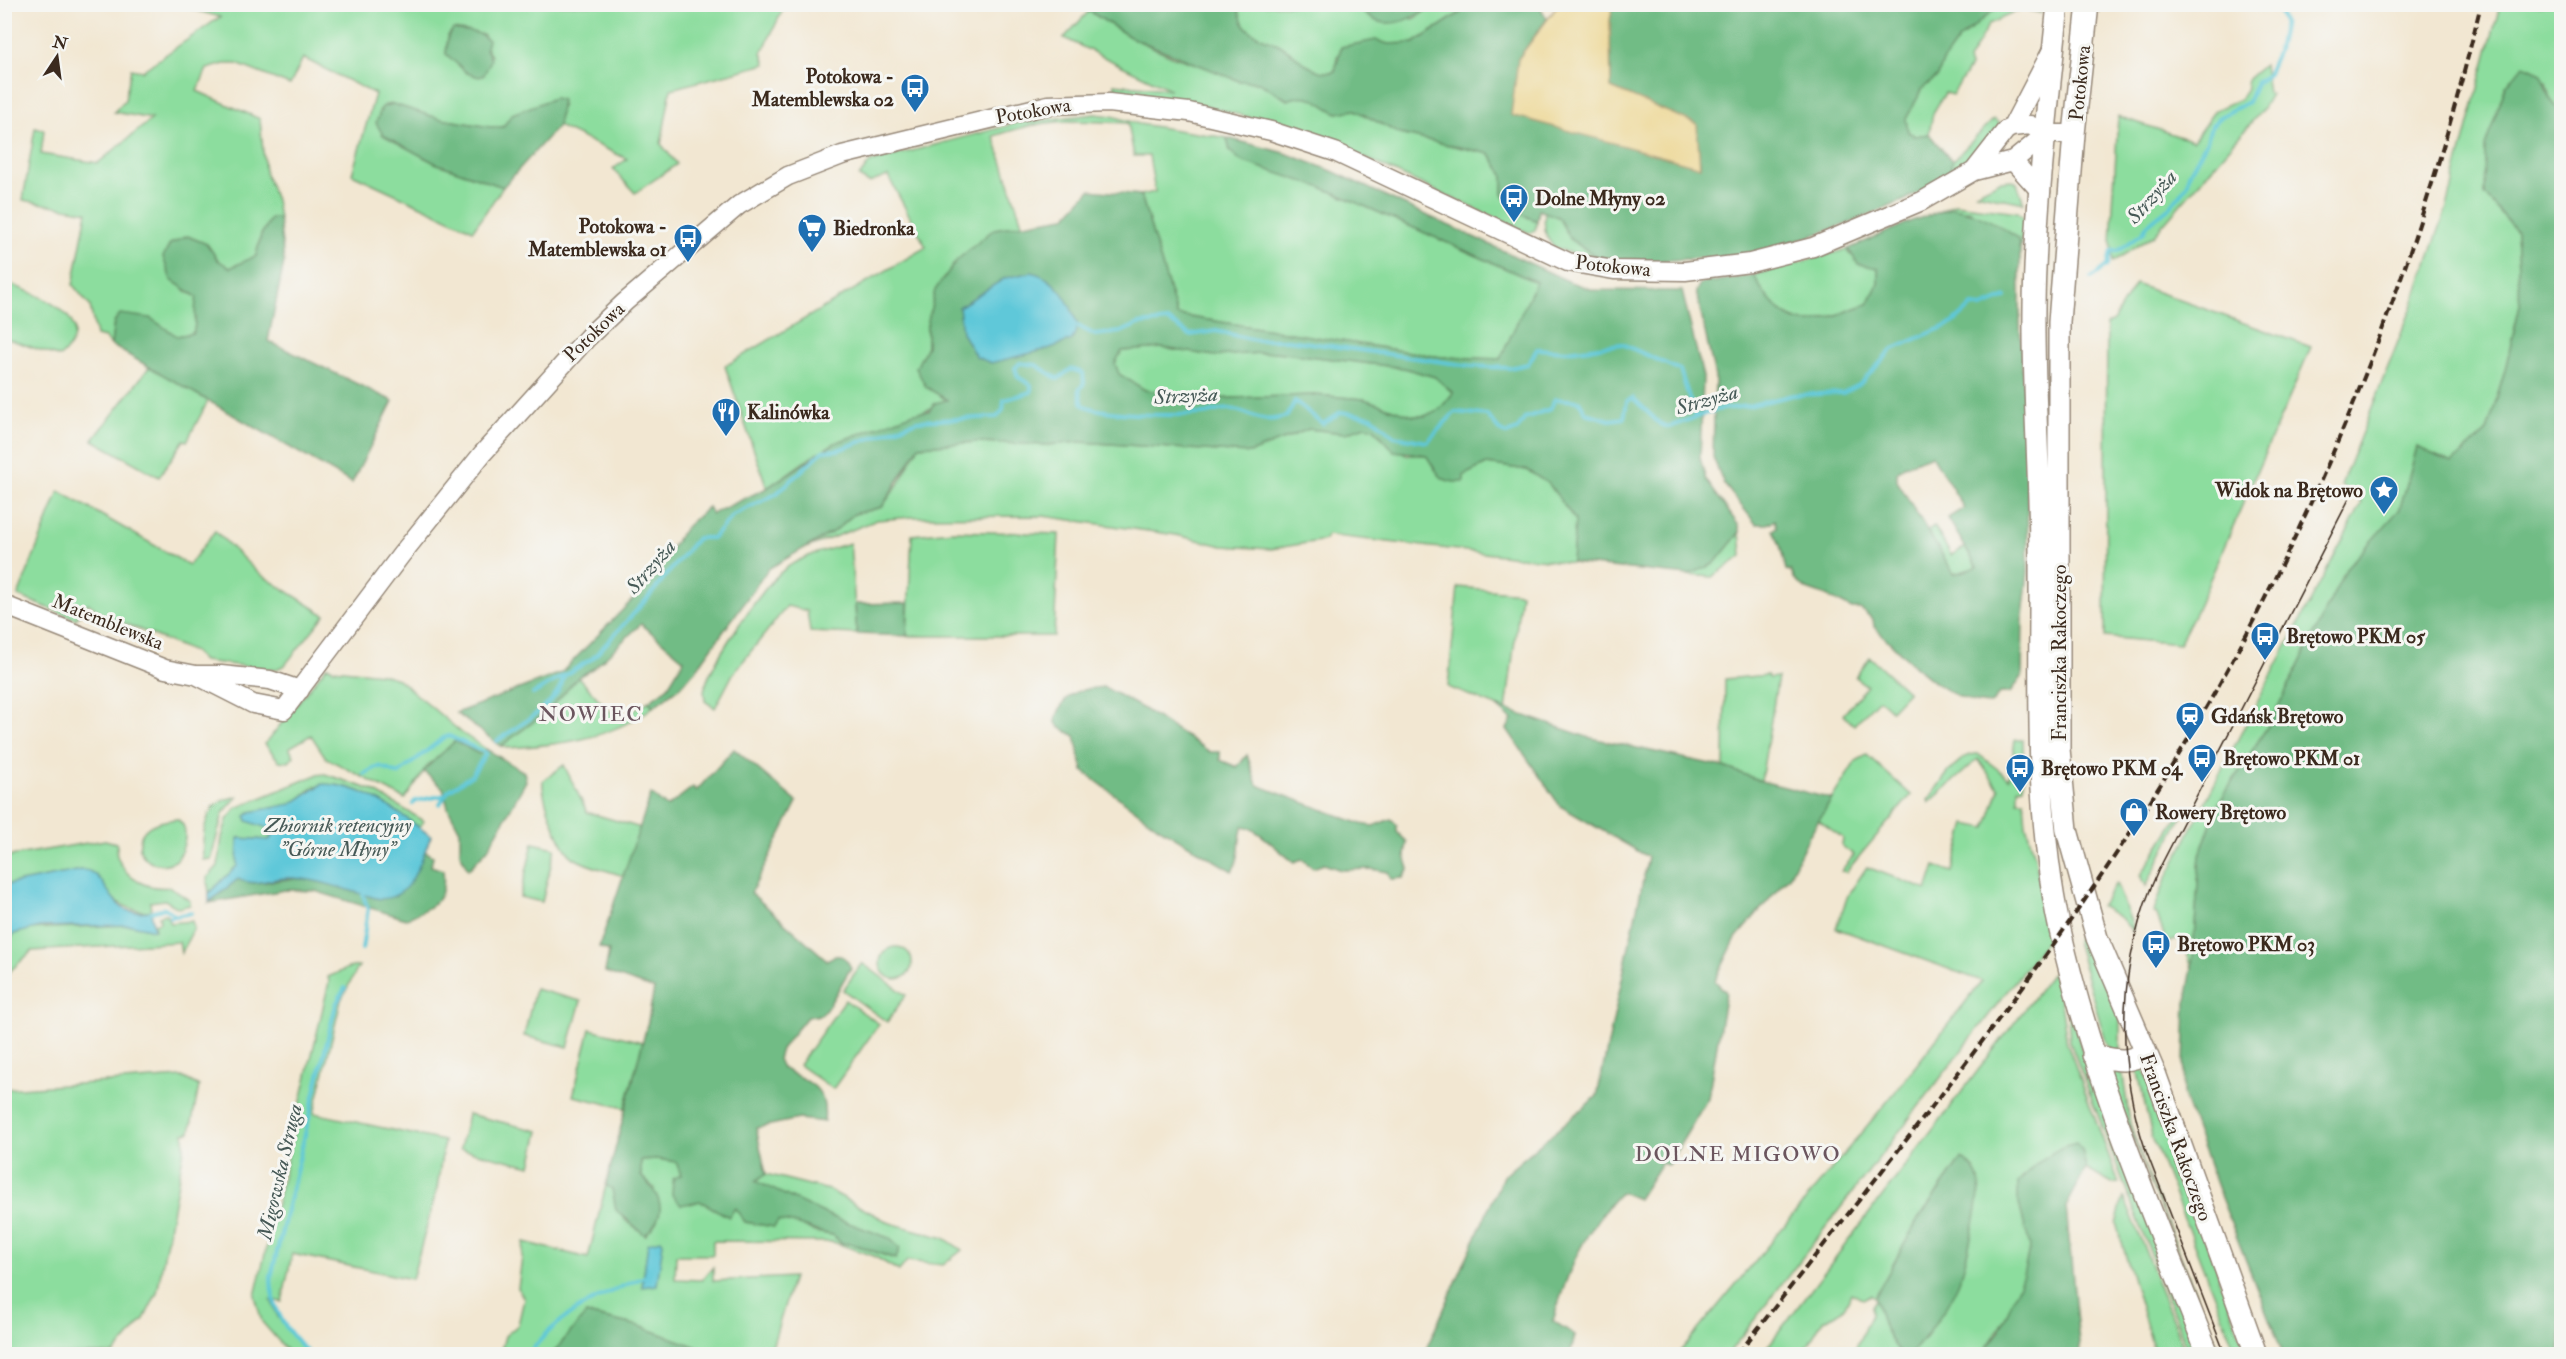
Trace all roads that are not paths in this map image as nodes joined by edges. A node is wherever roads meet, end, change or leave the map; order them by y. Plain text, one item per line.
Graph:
1 (2058, 4) edge
2 (2088, 4) edge
3 (2054, 46) junction
4 (2012, 127) junction
5 (2046, 134) junction
6 (2074, 134) junction
7 (2013, 161) junction
8 (1974, 171) junction
9 (2041, 192) junction
10 (4, 605) edge
11 (196, 675) junction
12 (300, 690) junction
13 (284, 710) joint
14 (2145, 1052) junction
15 (2093, 1055) junction
16 (2208, 1354) edge
17 (2256, 1354) edge

1 - 3 main road, Potokowa
2 - 6 main road, Potokowa
3 - 4 street, Potokowa
3 - 5 main road, Potokowa
4 - 5 street, Potokowa
4 - 8 street, Potokowa
5 - 6 street, Potokowa
5 - 7 street, Potokowa
5 - 9 main road, Franciszka Rakoczego
6 - 14 main road, Franciszka Rakoczego
7 - 8 street, Potokowa
7 - 9 street
8 - 12 street, Potokowa
9 - 15 main road, Franciszka Rakoczego
10 - 11 street, Matemblewska
11 - 12 street, Matemblewska
11 - 13 street, Matemblewska
12 - 13 street, Potokowa
14 - 15 main road
14 - 17 main road, Franciszka Rakoczego
15 - 16 main road, Franciszka Rakoczego

